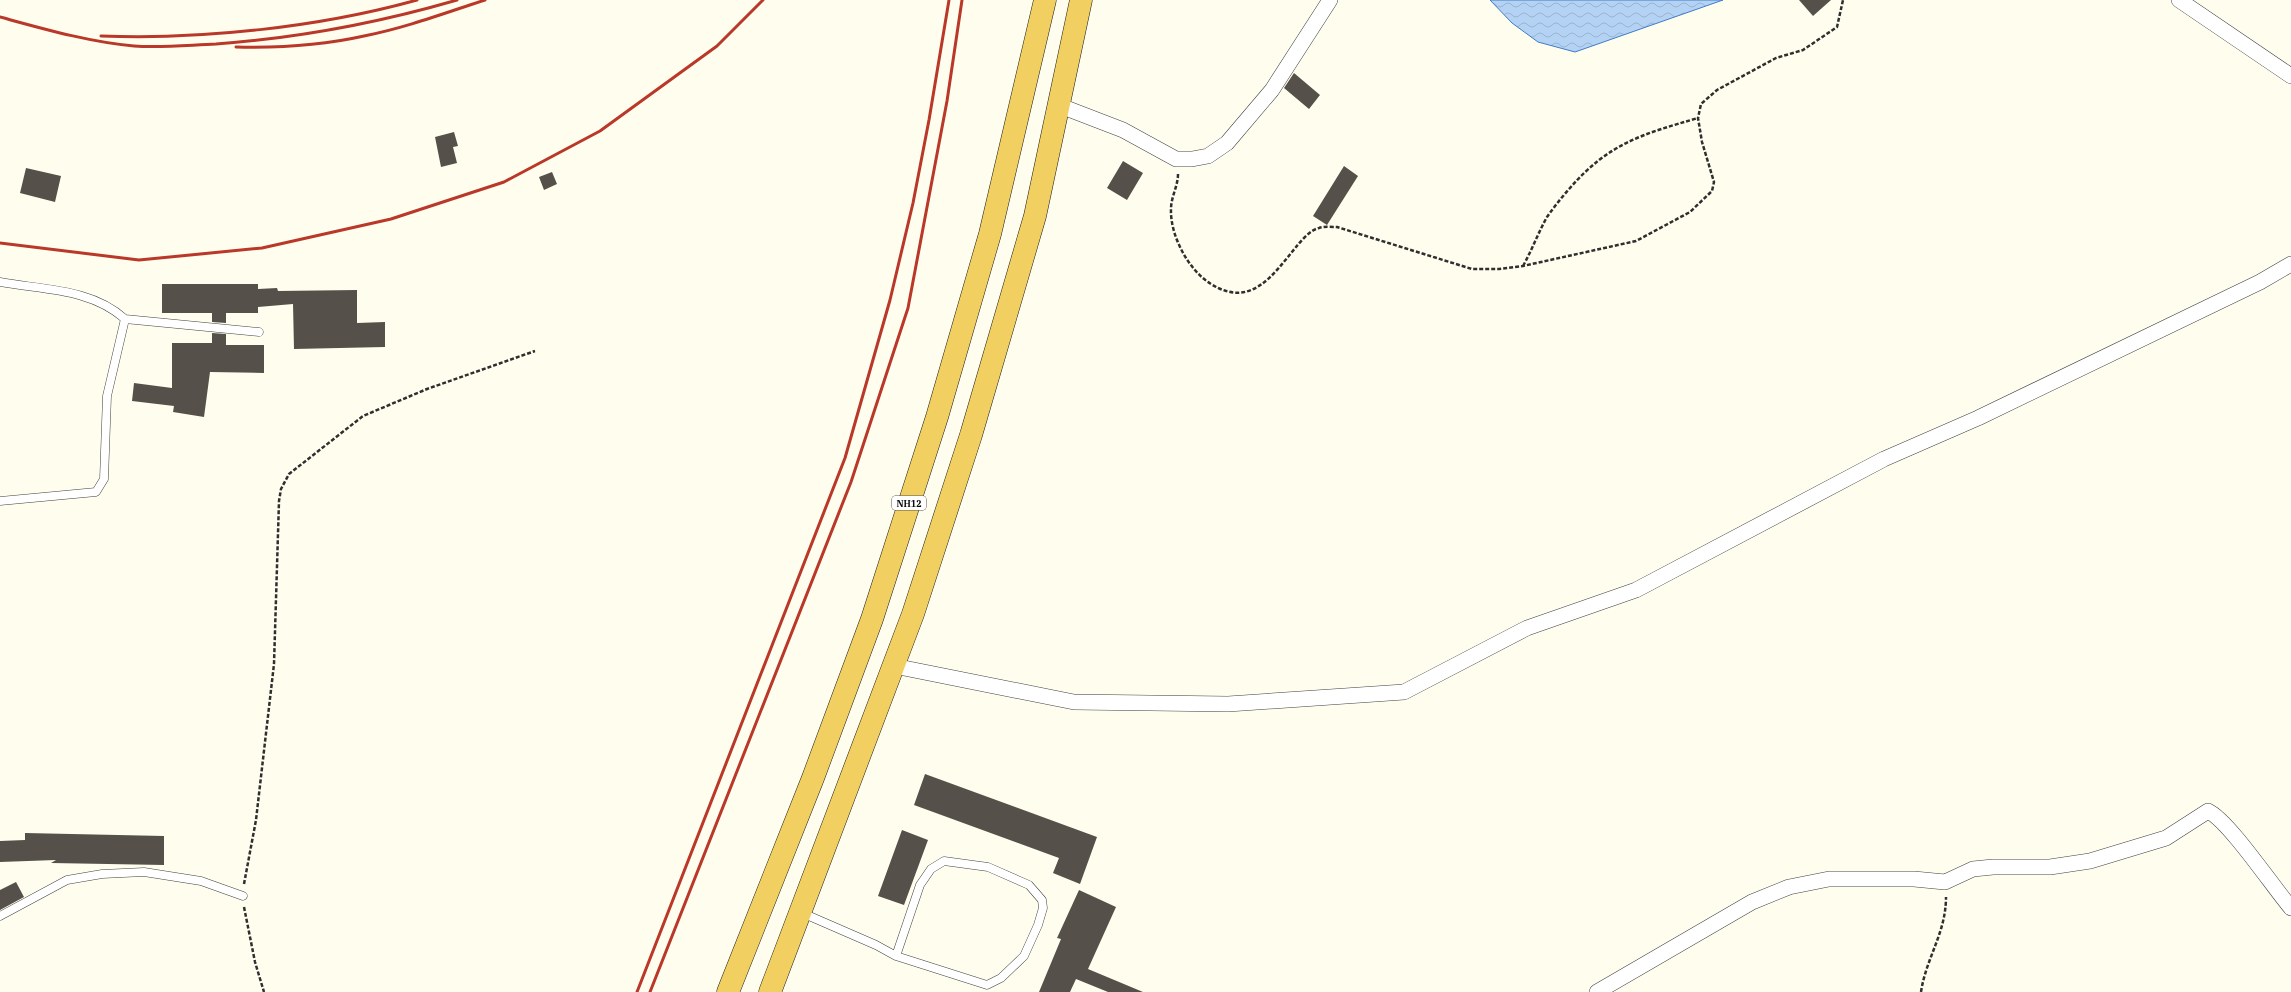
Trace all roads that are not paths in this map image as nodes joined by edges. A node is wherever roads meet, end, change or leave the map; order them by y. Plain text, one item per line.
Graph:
1 (1045, 0) edge
2 (1080, 0) edge
3 (1330, 0) edge
4 (2179, 0) edge
5 (2291, 76) edge
6 (1058, 105) junction
7 (2291, 264) edge
8 (0, 282) edge
9 (125, 319) junction
10 (259, 332) dead end
11 (0, 501) edge
12 (894, 666) junction
13 (242, 896) road end
14 (2291, 908) edge
15 (800, 912) junction
16 (0, 916) edge
17 (896, 956) junction
18 (728, 992) edge
19 (770, 992) edge
20 (1597, 992) edge

1 - 18 highway, NH12
2 - 6 highway
3 - 6 street
4 - 5 street
6 - 12 highway
7 - 12 street
8 - 9 lane
9 - 10 lane
9 - 11 lane
12 - 15 highway
13 - 16 lane
14 - 20 street
15 - 17 lane
15 - 19 highway
17 - 17 lane

